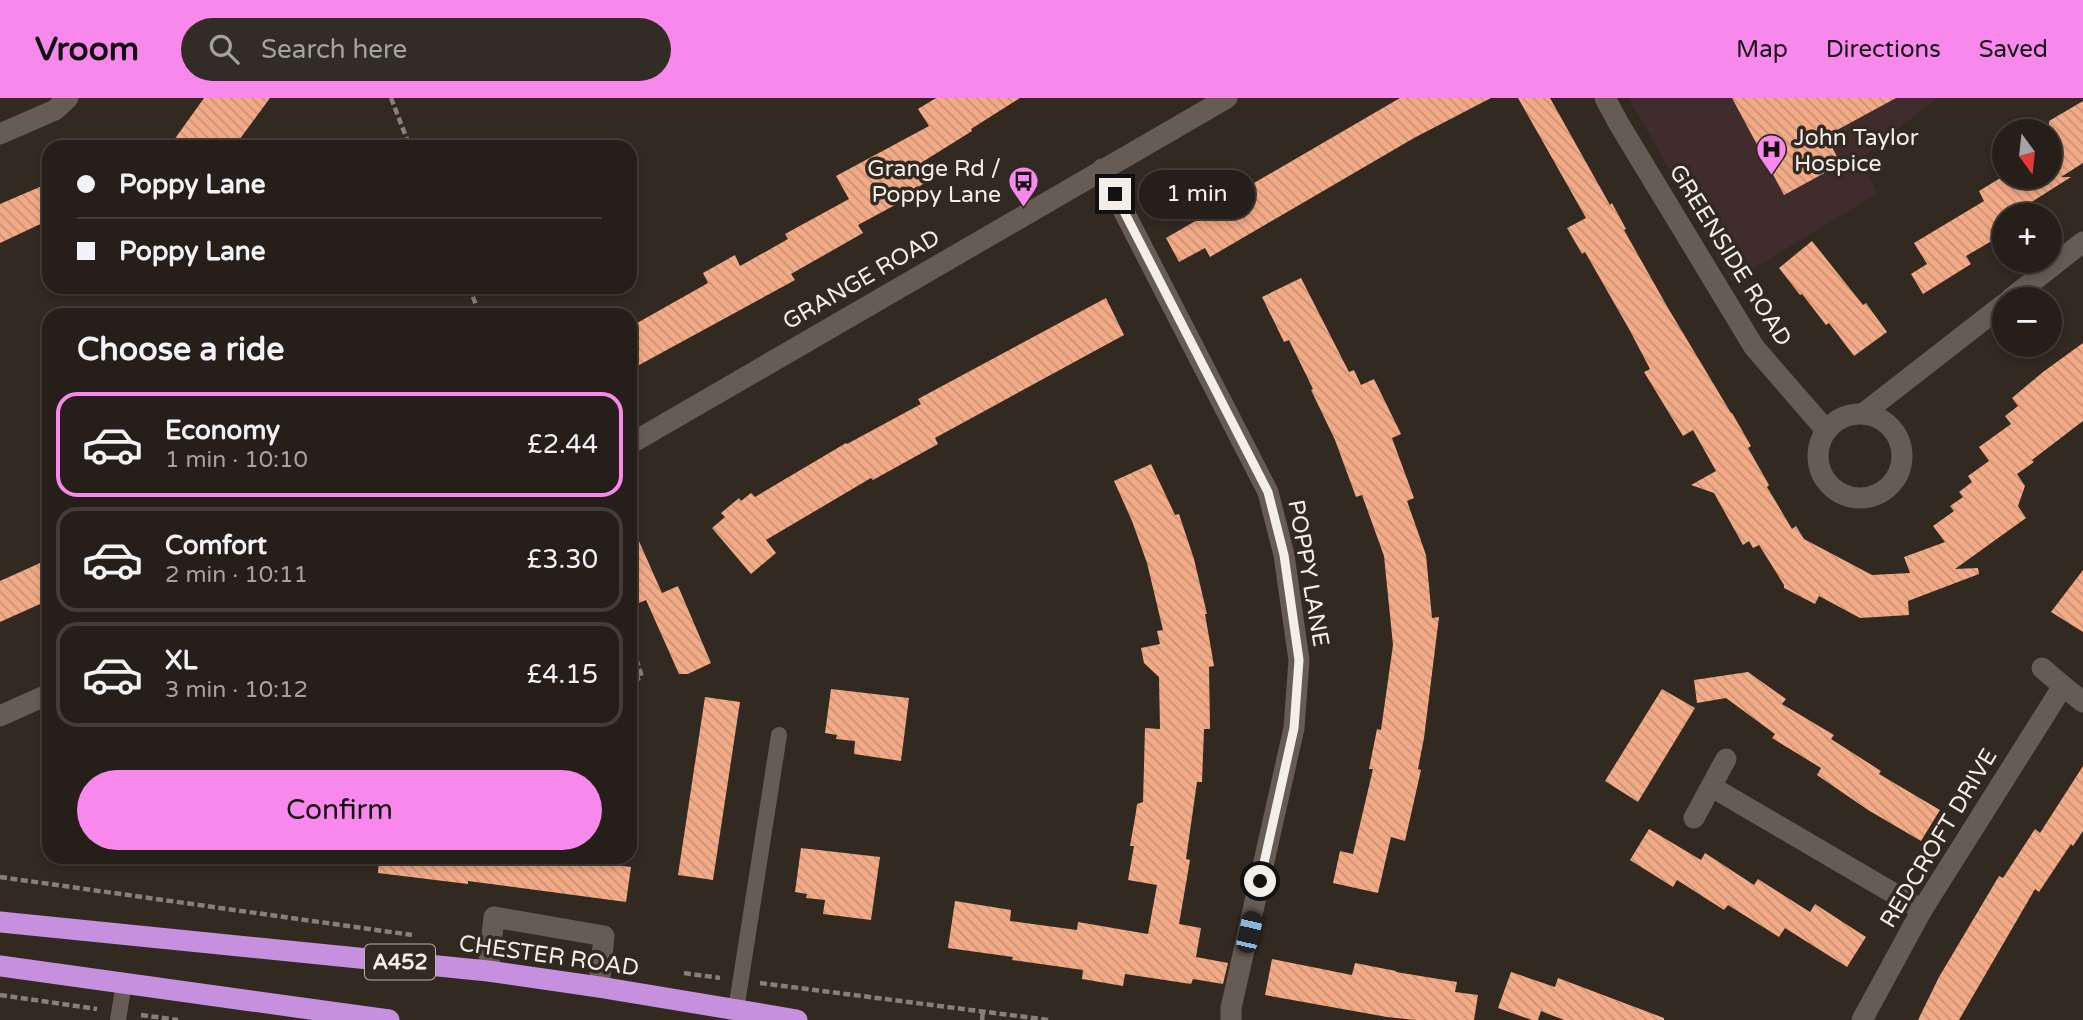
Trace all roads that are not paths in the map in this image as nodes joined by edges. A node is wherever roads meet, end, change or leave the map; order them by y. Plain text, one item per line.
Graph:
1 (68, 98) edge
2 (1227, 98) edge
3 (1605, 98) edge
4 (0, 134) edge
5 (1102, 169) junction
6 (2083, 242) edge
7 (2025, 287) edge
8 (1992, 313) edge
9 (1864, 413) junction
10 (1826, 430) junction
11 (637, 439) edge
12 (2042, 668) dead end
13 (2063, 686) junction
14 (42, 697) edge
15 (2083, 702) edge
16 (0, 716) edge
17 (779, 735) dead end
18 (1726, 759) dead end
19 (1712, 787) junction
20 (1694, 818) dead end
21 (1922, 910) junction
22 (0, 922) edge
23 (0, 966) edge
24 (488, 971) junction
25 (124, 983) junction
26 (600, 987) junction
27 (736, 1010) junction
28 (312, 1015) edge
29 (119, 1016) edge
30 (390, 1020) edge
31 (797, 1020) edge
32 (1231, 1020) edge
33 (1863, 1020) edge

1 - 4 street
2 - 5 street, GRANGE ROAD
3 - 10 street, GREENSIDE ROAD
5 - 11 street, GRANGE ROAD
5 - 32 street, POPPY LANE
6 - 7 street
8 - 9 street
9 - 10 street
9 - 10 street
12 - 13 street
13 - 15 street
13 - 21 street, REDCROFT DRIVE
14 - 16 street
17 - 27 lane
18 - 19 street
19 - 20 street
19 - 21 street
21 - 33 street, REDCROFT DRIVE
22 - 24 highway, CHESTER ROAD / A452
23 - 25 highway
24 - 26 highway, CHESTER ROAD / A452
24 - 26 street
25 - 28 highway
25 - 29 lane
26 - 27 highway, CHESTER ROAD / A452
27 - 31 highway, CHESTER ROAD / A452
28 - 30 highway

